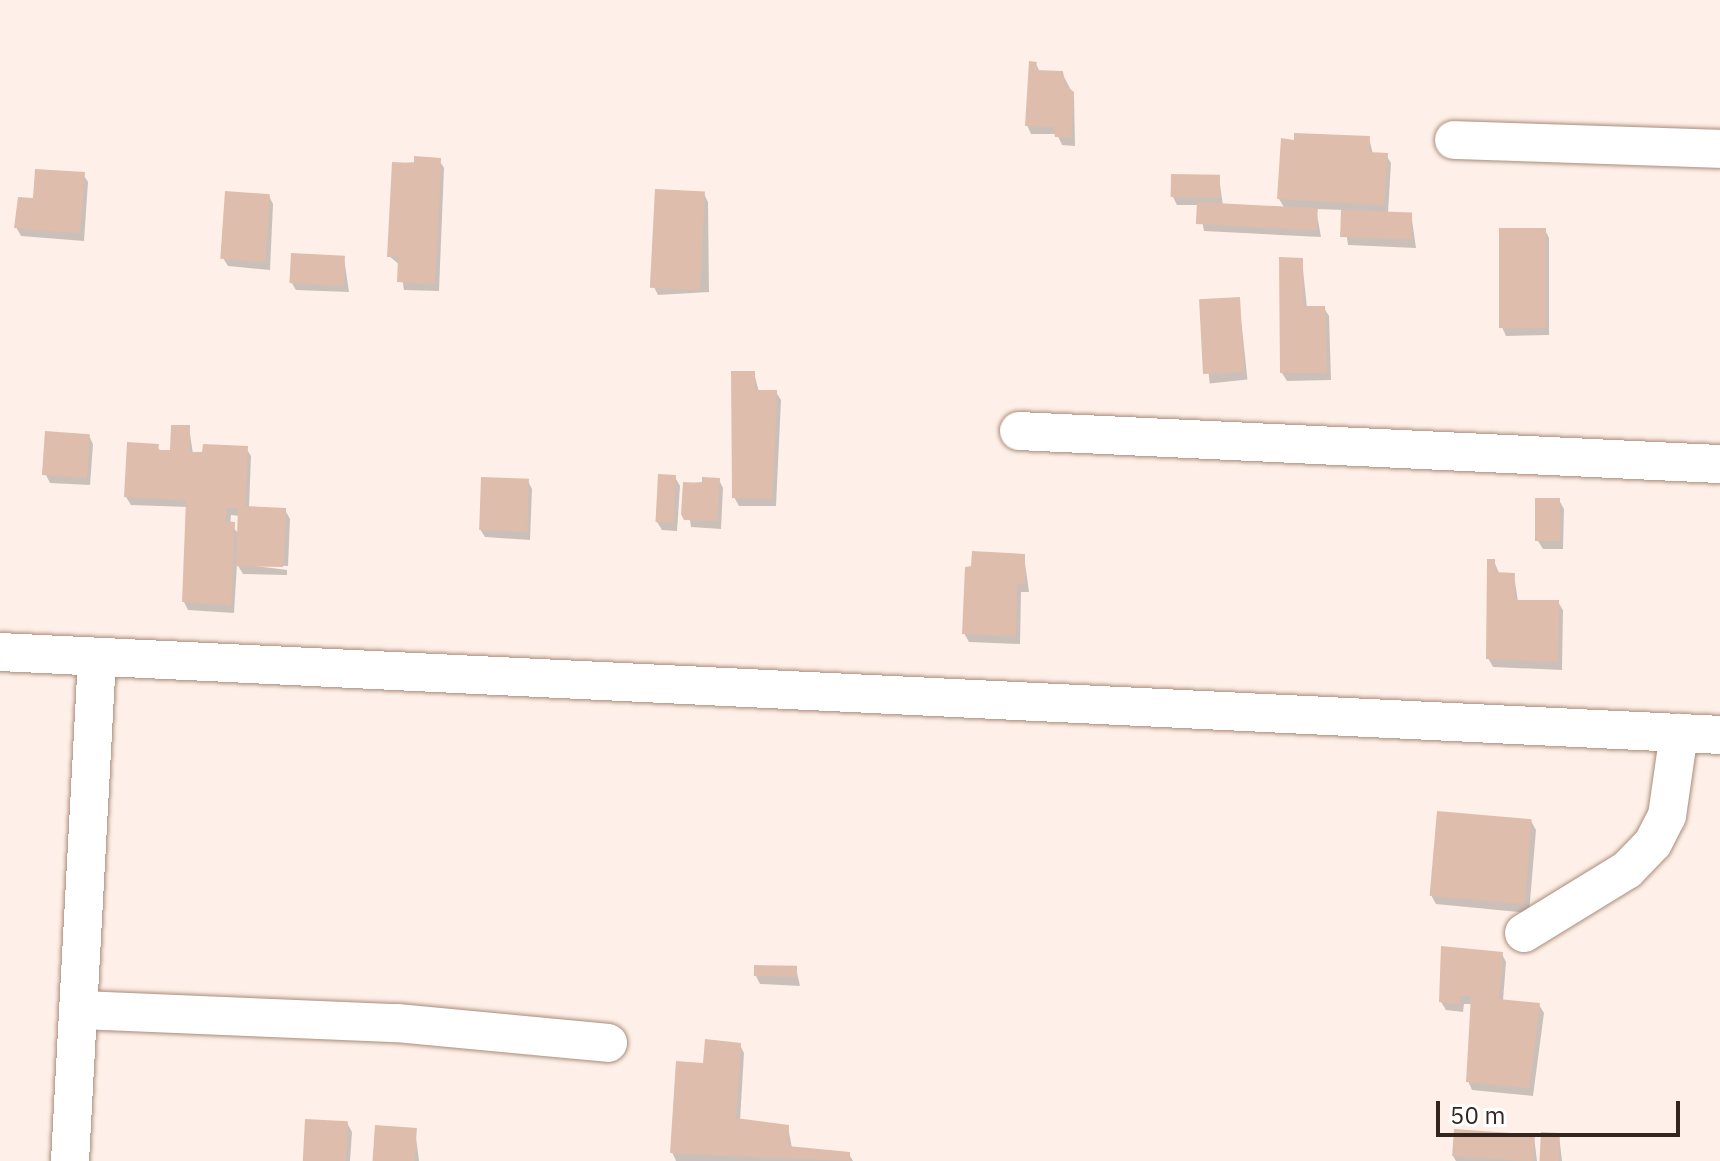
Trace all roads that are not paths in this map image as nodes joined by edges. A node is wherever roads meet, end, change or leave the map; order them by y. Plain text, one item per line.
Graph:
1 (1454, 140) dead end
2 (1720, 149) edge
3 (1019, 431) dead end
4 (1720, 464) edge
5 (0, 652) edge
6 (97, 658) junction
7 (1679, 733) junction
8 (1720, 735) edge
9 (1524, 933) dead end
10 (81, 1010) junction
11 (608, 1043) dead end
12 (70, 1161) edge

1 - 2 street
3 - 4 street
5 - 6 street
6 - 7 street
6 - 10 street
7 - 8 street
7 - 9 street
10 - 11 street
10 - 12 street

